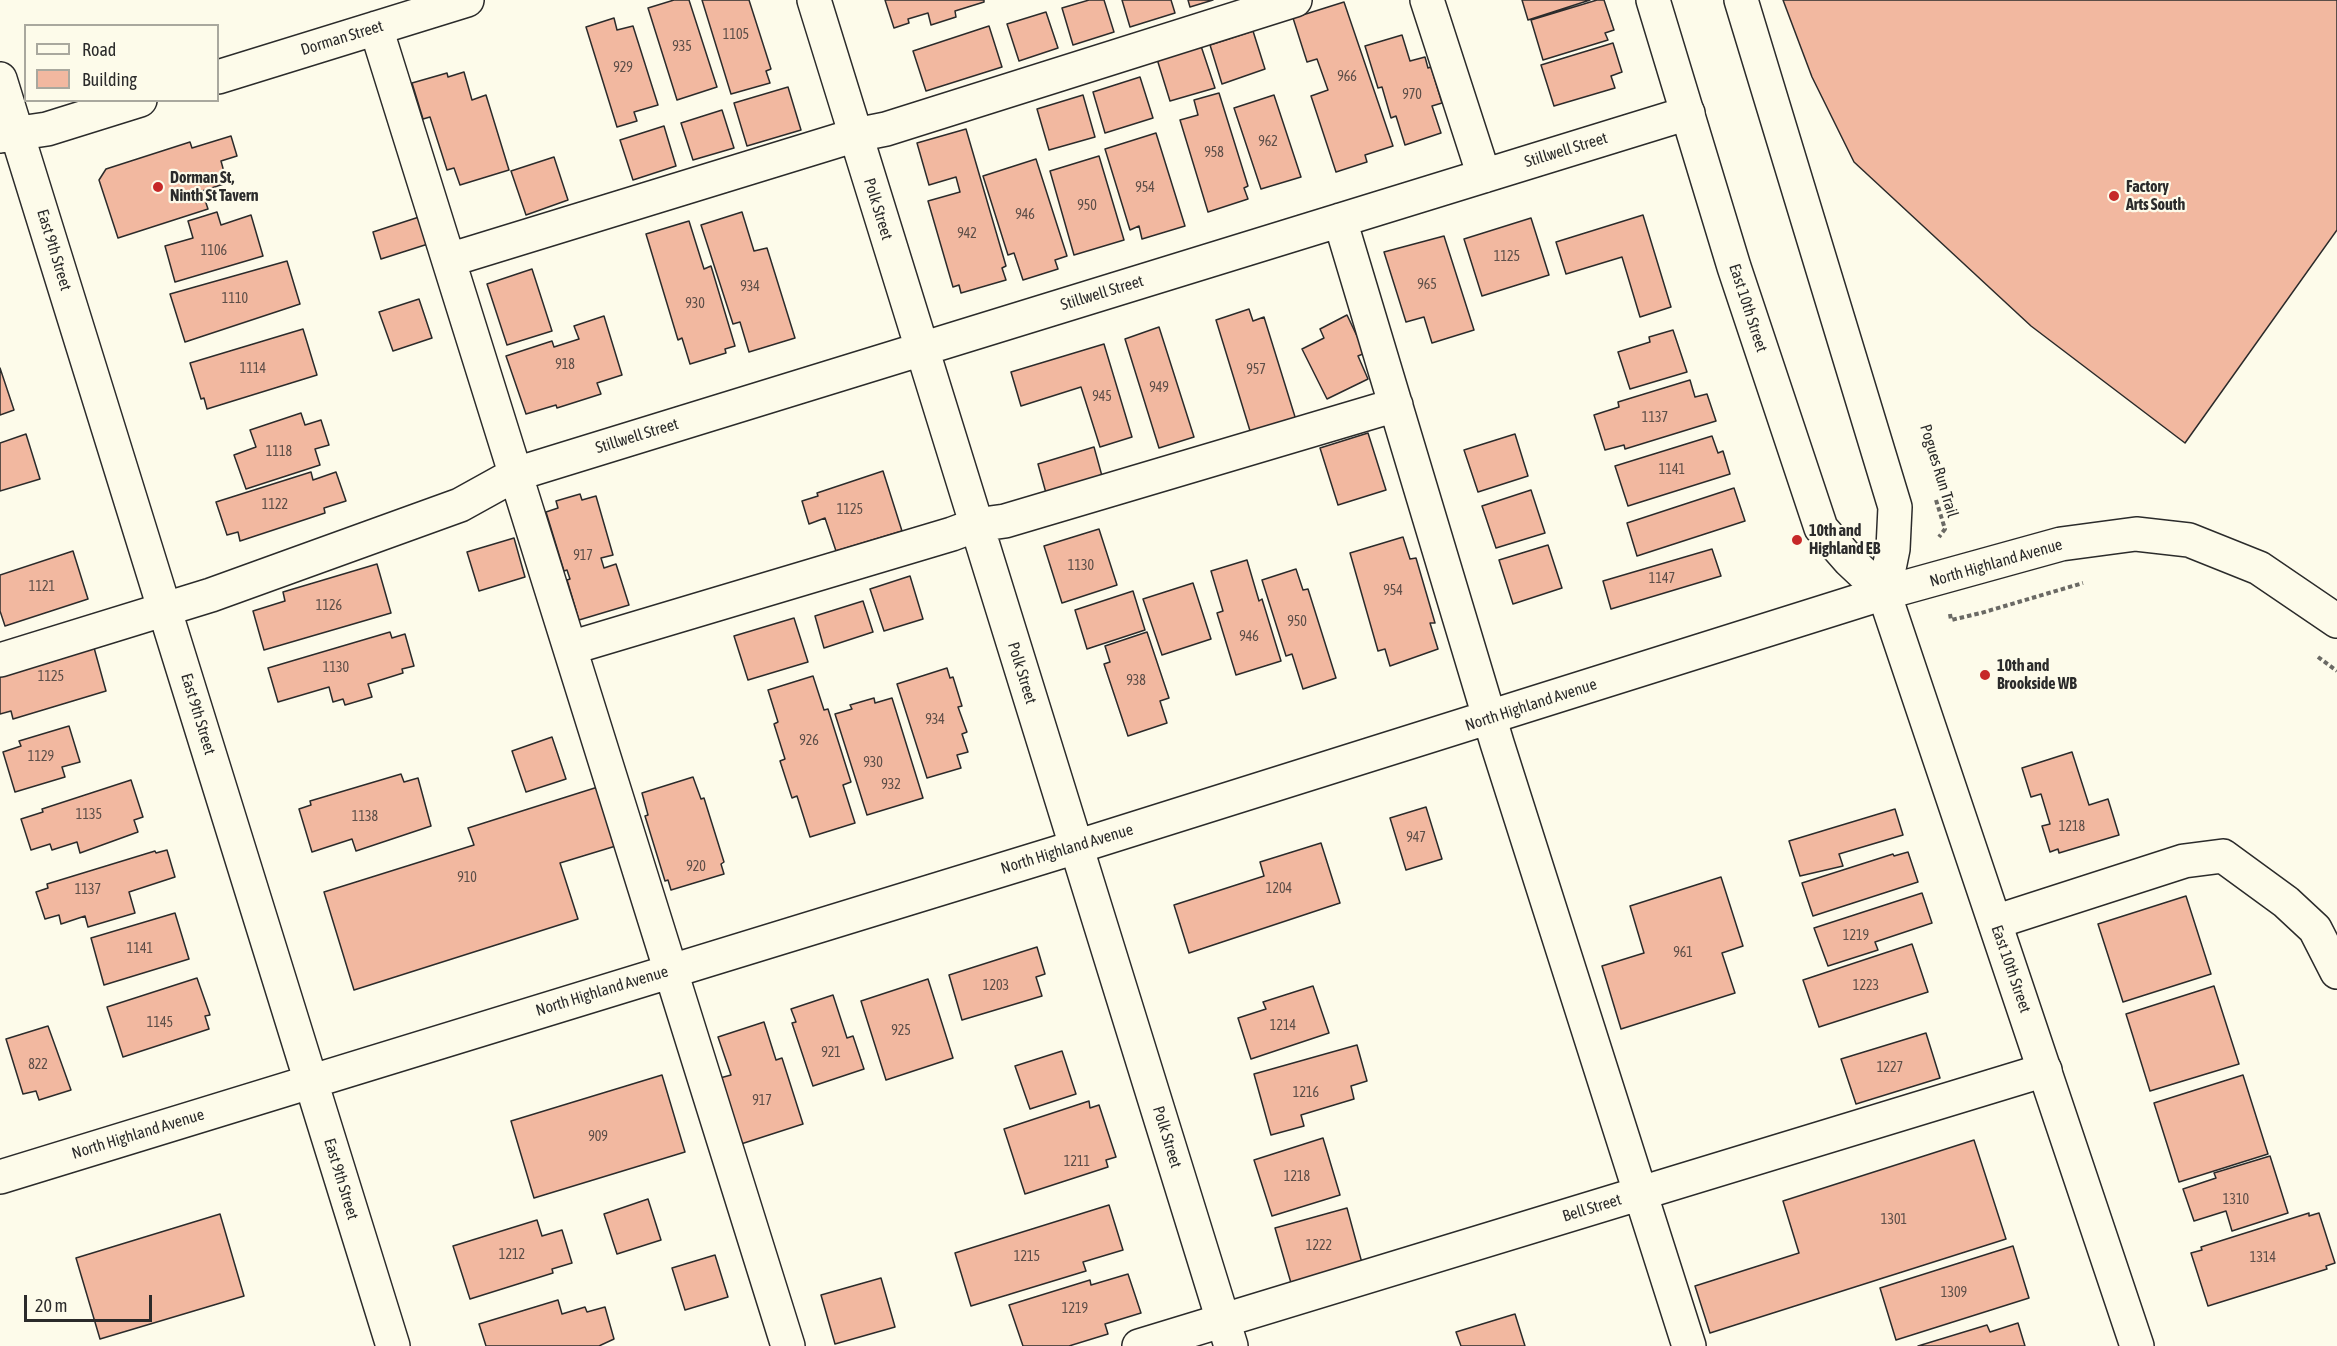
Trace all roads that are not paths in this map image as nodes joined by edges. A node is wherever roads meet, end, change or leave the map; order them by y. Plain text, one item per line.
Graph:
1 (467, 0) edge
2 (814, 0) edge
3 (1295, 0) edge
4 (1427, 0) edge
5 (1653, 0) edge
6 (1741, 0) edge
7 (376, 28) junction
8 (219, 77) edge
9 (1, 81) edge
10 (134, 102) edge
11 (1688, 113) junction
12 (9, 135) edge
13 (855, 135) junction
14 (1484, 176) junction
15 (1340, 220) junction
16 (449, 260) junction
17 (922, 349) junction
18 (1396, 405) junction
19 (516, 474) junction
20 (976, 525) junction
21 (1884, 593) junction
22 (165, 610) junction
23 (2337, 621) edge
24 (570, 648) junction
25 (0, 660) edge
26 (1491, 717) junction
27 (1076, 847) junction
28 (1995, 922) junction
29 (670, 970) junction
30 (2337, 972) edge
31 (2045, 1070) junction
32 (310, 1080) junction
33 (0, 1177) edge
34 (1640, 1194) junction
35 (1227, 1333) edge
36 (393, 1346) edge
37 (788, 1346) edge
38 (1139, 1346) edge
39 (1689, 1346) edge
40 (2137, 1346) edge

1 - 7 street, Dorman Street
2 - 13 street, Polk Street
3 - 13 street
4 - 14 street
5 - 11 street, East 10th Street
6 - 21 street
7 - 8 street, Dorman Street
7 - 16 street
9 - 12 street, East 9th Street
10 - 12 street
11 - 14 street, Stillwell Street
11 - 21 street, East 10th Street
12 - 22 street, East 9th Street
13 - 16 street
13 - 17 street, Polk Street
14 - 15 street, Stillwell Street
15 - 17 street, Stillwell Street
15 - 18 street
16 - 19 street
17 - 19 street, Stillwell Street
17 - 20 street, Polk Street
18 - 20 street
18 - 26 street
19 - 22 street, Stillwell Street
19 - 24 street
20 - 24 street
20 - 27 street, Polk Street
21 - 23 street, North Highland Avenue
21 - 26 street, North Highland Avenue
21 - 28 street, East 10th Street
22 - 25 street, Stillwell Street
22 - 32 street, East 9th Street
24 - 29 street
26 - 27 street, North Highland Avenue
26 - 34 street
27 - 29 street, North Highland Avenue
27 - 35 street, Polk Street
28 - 30 street
28 - 31 street, East 10th Street
29 - 32 street, North Highland Avenue
29 - 37 street
31 - 34 street, Bell Street
31 - 40 street, East 10th Street
32 - 33 street, North Highland Avenue
32 - 36 street, East 9th Street
34 - 35 street, Bell Street
34 - 39 street
35 - 38 street, Bell Street

